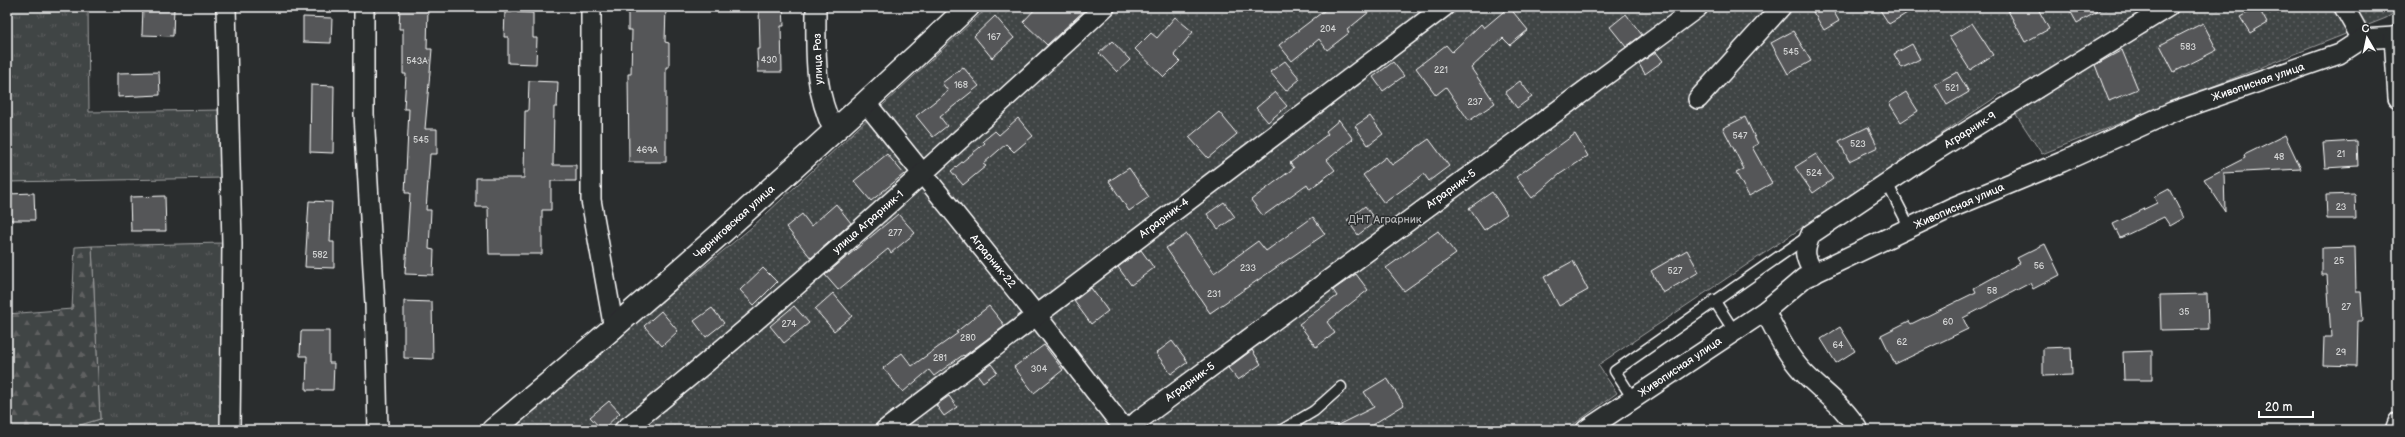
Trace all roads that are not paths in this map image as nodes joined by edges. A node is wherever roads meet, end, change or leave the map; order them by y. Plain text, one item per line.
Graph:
1 (226, 7) edge
2 (364, 7) edge
3 (591, 7) edge
4 (816, 7) edge
5 (968, 7) edge
6 (1105, 7) edge
7 (1444, 7) edge
8 (1698, 7) edge
9 (1781, 7) edge
10 (2168, 7) edge
11 (2344, 7) edge
12 (2396, 36) edge
13 (2362, 40) junction
14 (2398, 98) edge
15 (1698, 99) dead end
16 (866, 104) junction
17 (834, 132) junction
18 (923, 174) junction
19 (1887, 183) junction
20 (1910, 228) junction
21 (1811, 234) junction
22 (1814, 274) junction
23 (1714, 300) junction
24 (1765, 311) junction
25 (1036, 315) junction
26 (614, 329) junction
27 (1734, 331) junction
28 (1341, 387) dead end
29 (1633, 399) junction
30 (2398, 422) edge
31 (1124, 427) edge
32 (230, 430) edge
33 (378, 430) edge
34 (493, 430) edge
35 (624, 430) edge
36 (885, 430) edge
37 (1282, 430) edge
38 (1586, 430) edge
39 (1858, 430) edge
40 (2395, 430) edge

1 - 32 street
2 - 33 street
3 - 26 street
4 - 17 street, улица Роз
5 - 16 street, Черниговская улица
6 - 18 street, улица Аграрник-1
7 - 25 street, Аграрник-4
8 - 31 street, Аграрник-5
9 - 15 street
10 - 19 street, Аграрник-9
11 - 13 street
12 - 13 street
12 - 14 street
13 - 20 street, Живописная улица
16 - 17 street, Черниговская улица
16 - 18 street, Аграрник-22
17 - 26 street, Черниговская улица
18 - 25 street, Аграрник-22
18 - 35 street, улица Аграрник-1
19 - 20 lane
19 - 21 street, Аграрник-9
20 - 22 street, Живописная улица
21 - 22 street
21 - 23 lane
22 - 24 street, Живописная улица
23 - 27 lane
23 - 29 lane
24 - 27 street, Живописная улица
24 - 39 street
25 - 31 street, Аграрник-22
25 - 36 street, Аграрник-4
26 - 34 street, Черниговская улица
27 - 29 street, Живописная улица
28 - 37 lane
29 - 38 street, Живописная улица
30 - 40 street

